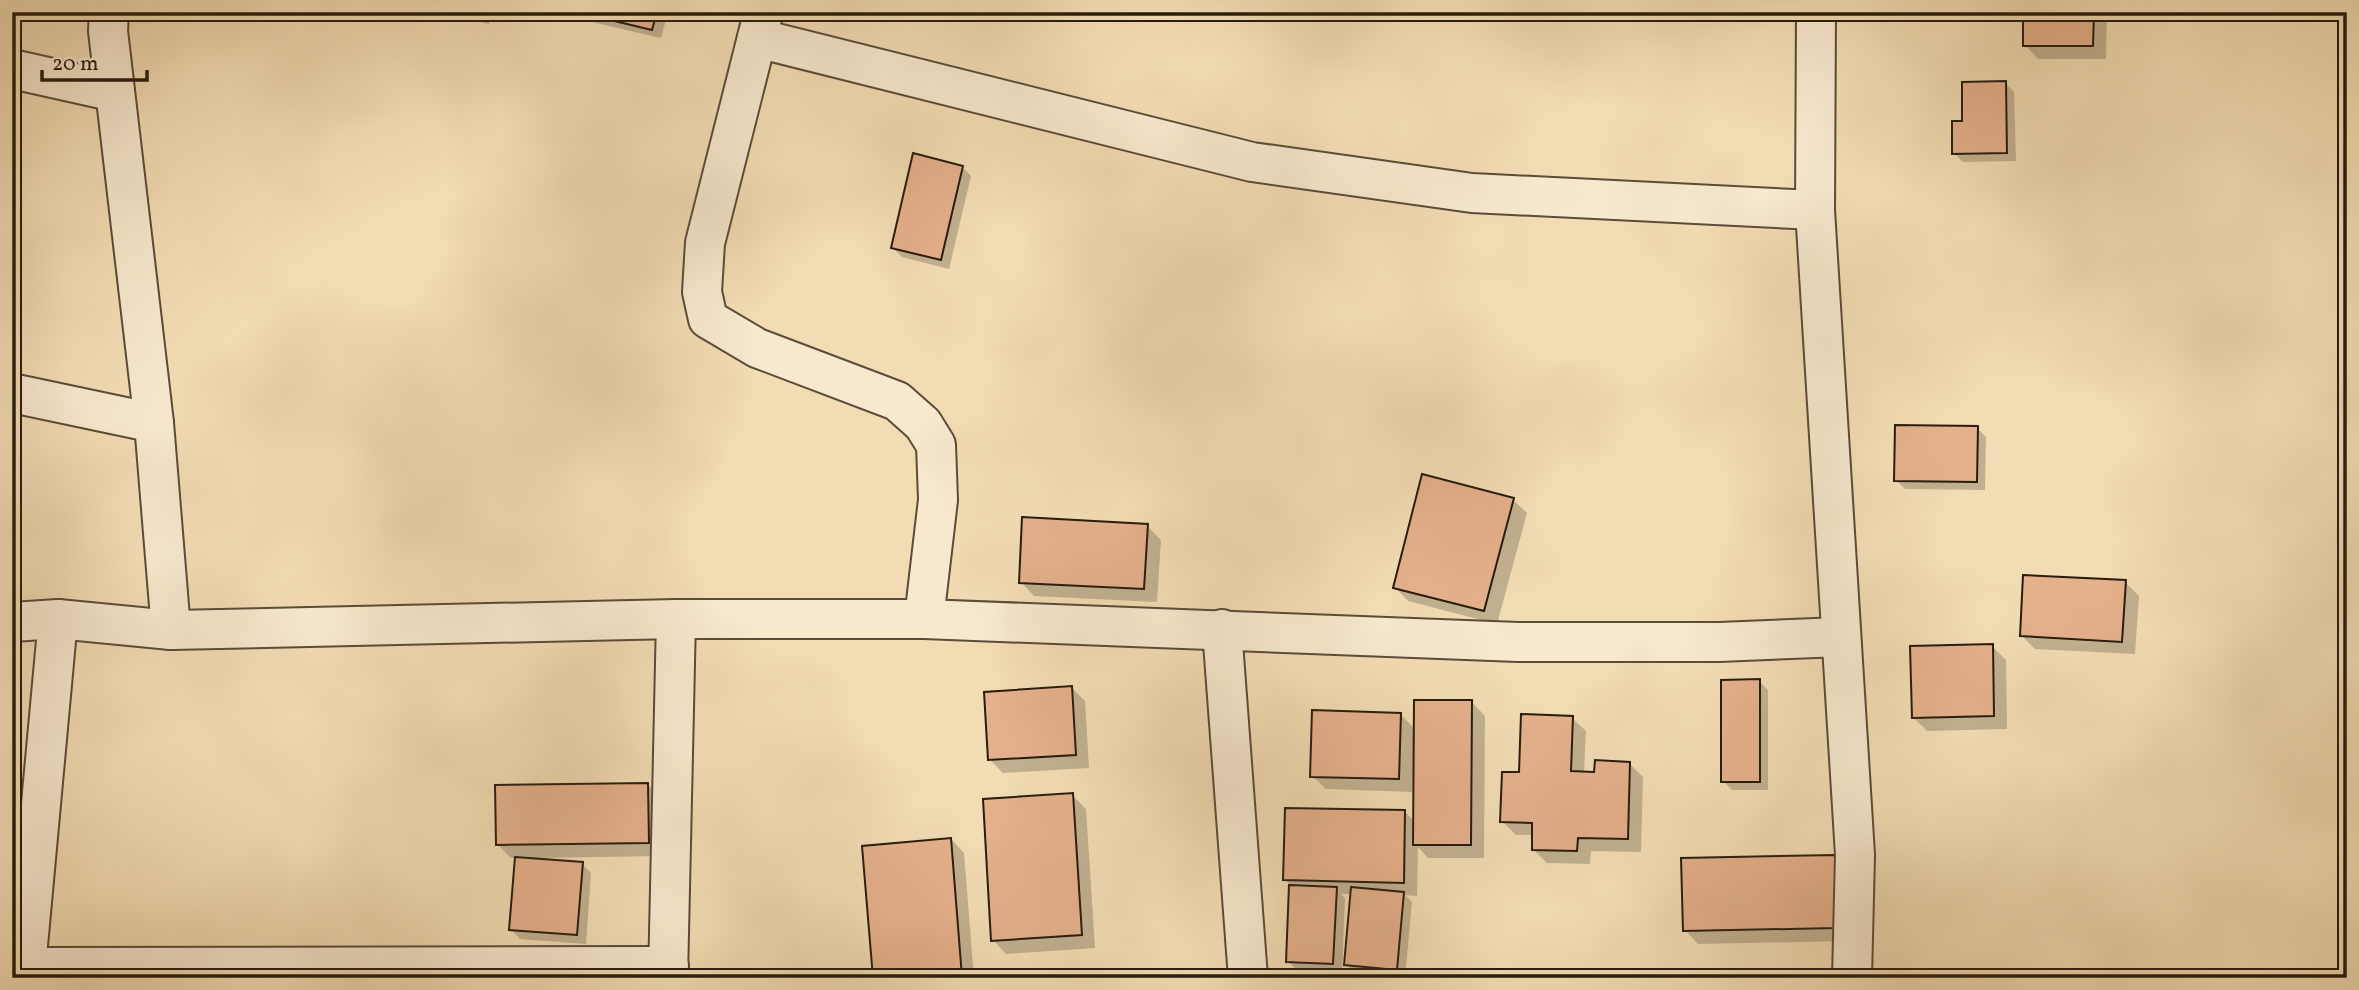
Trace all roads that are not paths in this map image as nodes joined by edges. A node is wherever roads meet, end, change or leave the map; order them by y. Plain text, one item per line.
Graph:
1 (109, 12) edge
2 (1816, 12) edge
3 (760, 25) edge
4 (12, 69) edge
5 (115, 92) junction
6 (1815, 210) junction
7 (12, 393) edge
8 (153, 423) junction
9 (676, 619) junction
10 (924, 619) junction
11 (58, 620) junction
12 (12, 622) edge
13 (1222, 629) junction
14 (171, 630) junction
15 (1841, 637) junction
16 (27, 972) edge
17 (668, 972) edge
18 (1248, 978) edge
19 (1852, 978) edge

1 - 5 street
2 - 6 street
3 - 6 street
3 - 10 street
4 - 5 street
5 - 8 street
6 - 15 street
7 - 8 street
8 - 14 street
9 - 10 street
9 - 14 street
9 - 17 street
10 - 13 street
11 - 12 street
11 - 14 street
11 - 16 street
13 - 15 street
13 - 18 street
15 - 19 street
16 - 17 street

